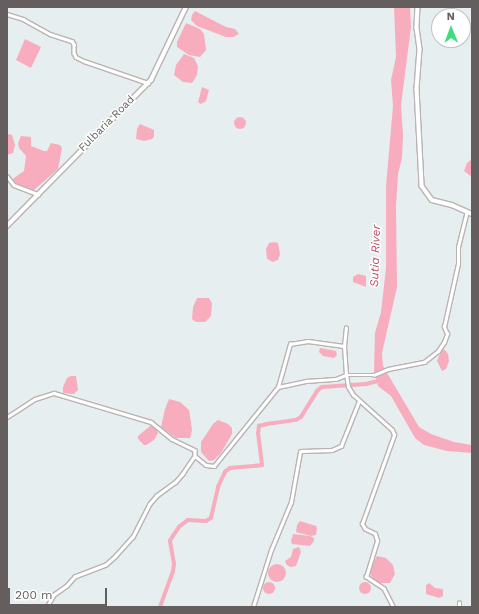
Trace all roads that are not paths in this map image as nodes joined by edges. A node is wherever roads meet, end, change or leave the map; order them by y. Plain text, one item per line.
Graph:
1 (186, 7) edge
2 (418, 7) edge
3 (7, 14) edge
4 (148, 83) junction
5 (7, 176) edge
6 (39, 194) junction
7 (467, 211) junction
8 (472, 214) edge
9 (7, 221) edge
10 (12, 222) junction
11 (7, 226) edge
12 (346, 328) dead end
13 (344, 346) junction
14 (346, 375) junction
15 (278, 387) junction
16 (359, 401) junction
17 (7, 417) edge
18 (195, 456) junction
19 (46, 607) edge
20 (253, 607) edge
21 (393, 607) edge

1 - 4 main road, Fulbaria Road
2 - 7 main road
3 - 4 street
4 - 6 main road, Fulbaria Road
5 - 6 street
6 - 10 main road, Fulbaria Road
7 - 8 main road
7 - 14 street
9 - 10 street
10 - 11 main road, Fulbaria Road
12 - 13 street
13 - 14 street
13 - 15 street
14 - 15 street
14 - 16 street
15 - 18 street
16 - 20 street
16 - 21 street
17 - 18 street
18 - 19 street

